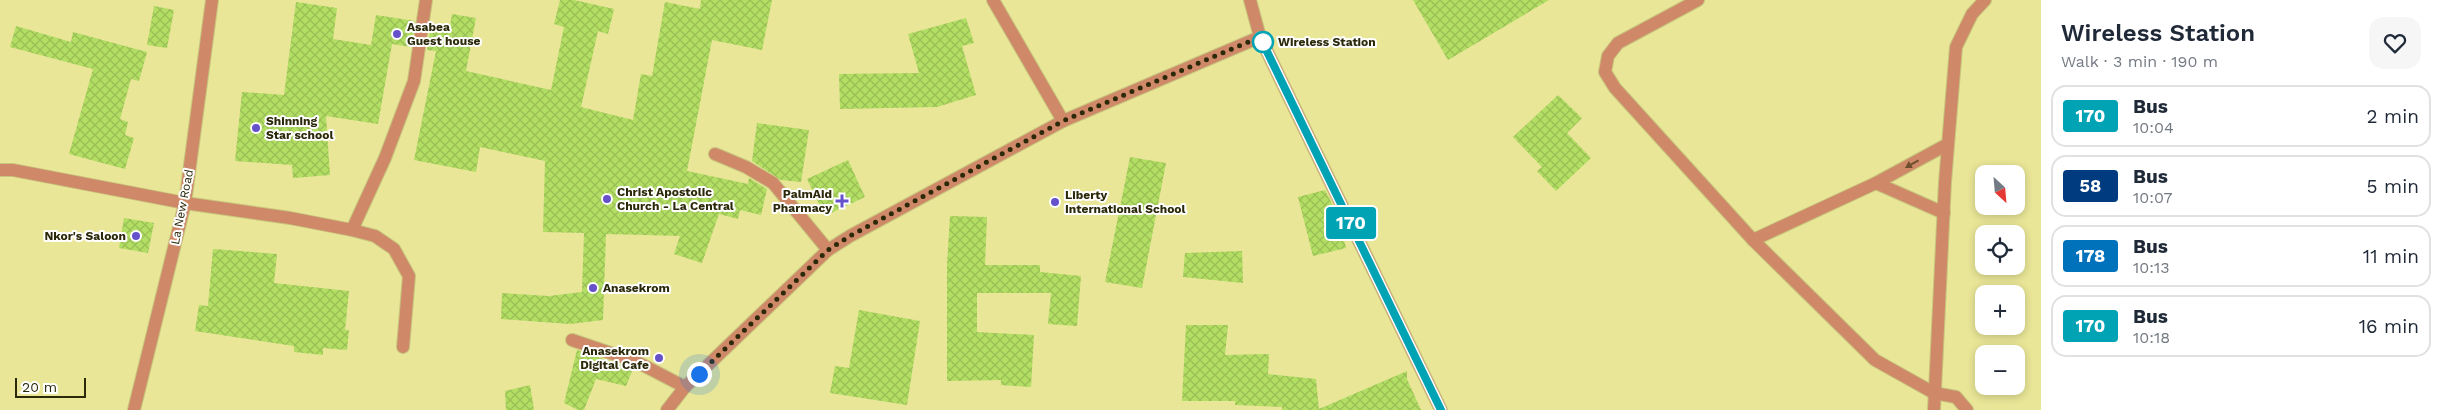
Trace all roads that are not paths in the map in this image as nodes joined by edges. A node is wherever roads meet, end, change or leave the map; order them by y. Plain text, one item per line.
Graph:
1 (212, 0) edge
2 (426, 0) edge
3 (993, 0) edge
4 (1250, 0) edge
5 (1698, 0) edge
6 (1985, 0) edge
7 (1260, 37) junction
8 (1063, 121) junction
9 (1948, 144) junction
10 (715, 154) dead end
11 (0, 170) edge
12 (1876, 183) junction
13 (185, 203) junction
14 (1944, 213) junction
15 (352, 230) junction
16 (1753, 240) junction
17 (828, 250) junction
18 (572, 340) dead end
19 (403, 347) dead end
20 (685, 387) junction
21 (1934, 393) junction
22 (670, 409) edge
23 (134, 410) edge
24 (1441, 410) edge
25 (1934, 410) edge
26 (1966, 410) edge

1 - 13 street, La New Road
2 - 15 street
3 - 8 street
4 - 7 street
5 - 16 street
6 - 9 street
7 - 8 street
7 - 24 street
8 - 17 street
9 -> 12 street
9 - 14 street
10 - 17 street
11 - 13 street
12 - 14 street
12 - 16 street
13 - 15 street
13 - 23 street, La New Road
14 - 21 street
15 - 19 street
16 - 21 street
17 - 20 street
18 - 20 street
20 - 22 street
21 - 25 street
21 - 26 street

